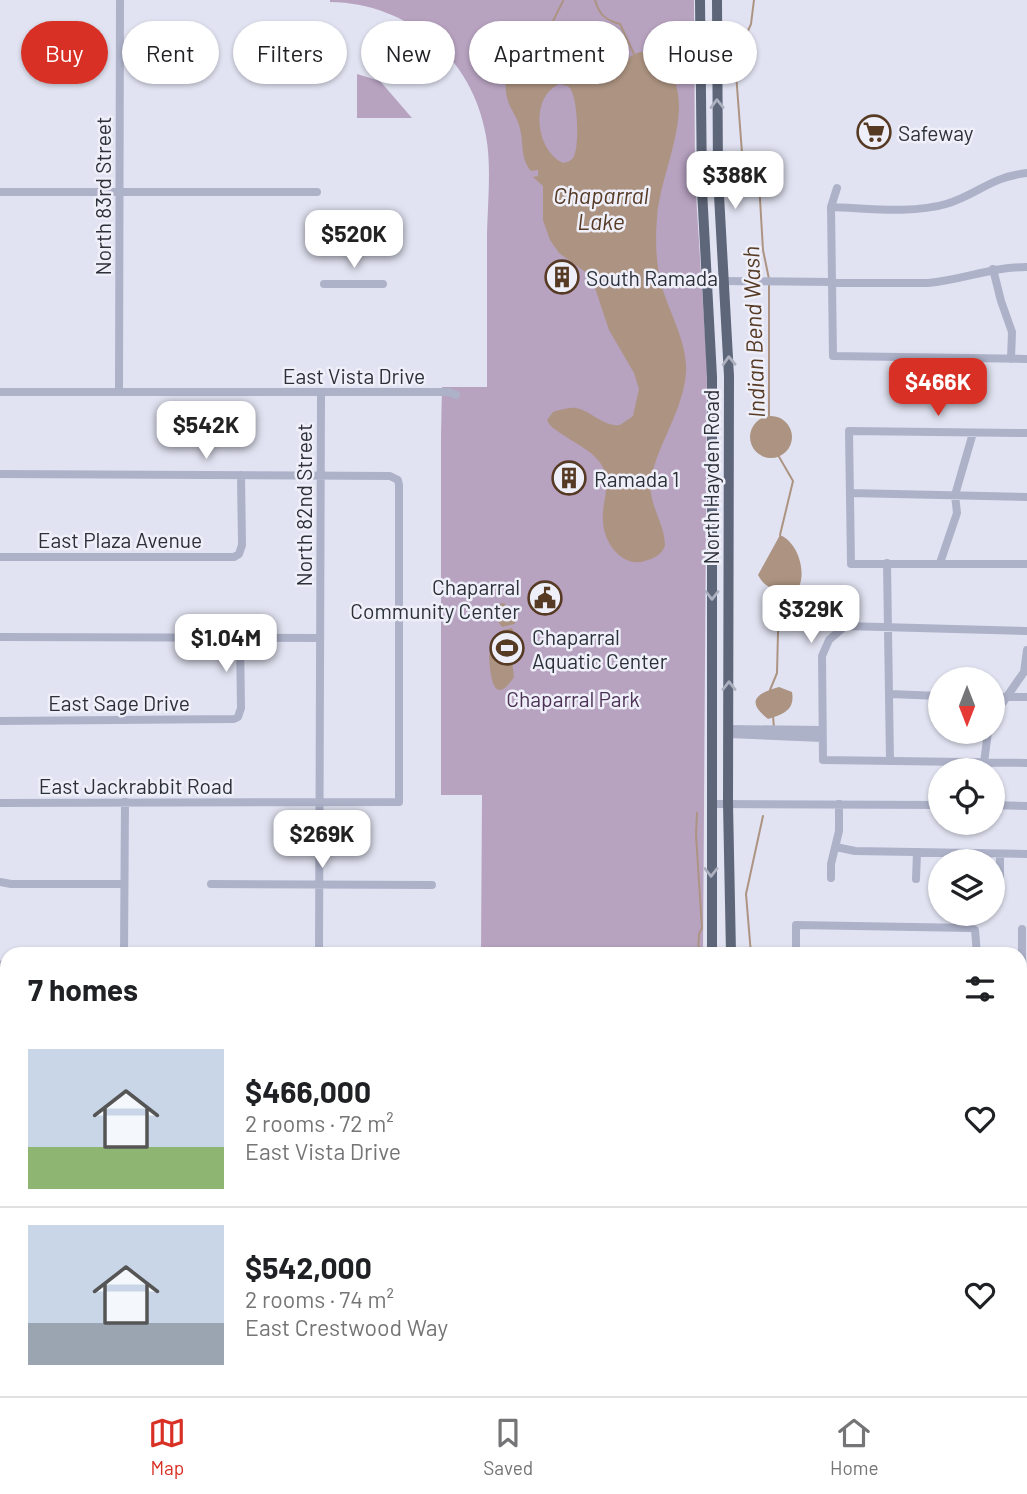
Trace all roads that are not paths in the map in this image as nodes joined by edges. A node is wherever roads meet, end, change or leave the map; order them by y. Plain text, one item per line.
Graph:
1 (120, 0) edge
2 (701, 0) edge
3 (717, 0) edge
4 (1027, 173) edge
5 (836, 188) dead end
6 (0, 192) edge
7 (120, 192) junction
8 (317, 192) dead end
9 (831, 207) junction
10 (1027, 267) edge
11 (993, 269) junction
12 (724, 281) junction
13 (831, 282) junction
14 (324, 284) dead end
15 (383, 284) dead end
16 (1011, 359) junction
17 (1027, 359) edge
18 (0, 392) edge
19 (119, 392) junction
20 (321, 393) junction
21 (456, 395) dead end
22 (973, 433) junction
23 (1027, 433) edge
24 (0, 474) edge
25 (241, 475) junction
26 (321, 475) junction
27 (850, 493) junction
28 (955, 495) junction
29 (1027, 496) edge
30 (0, 557) edge
31 (887, 563) junction
32 (940, 563) junction
33 (1027, 565) edge
34 (888, 626) junction
35 (1027, 631) edge
36 (0, 638) edge
37 (240, 638) junction
38 (320, 639) junction
39 (1027, 650) edge
40 (890, 694) junction
41 (928, 695) edge
42 (1005, 696) edge
43 (1005, 697) edge
44 (1027, 697) edge
45 (0, 721) edge
46 (729, 731) junction
47 (822, 734) junction
48 (890, 761) junction
49 (928, 763) edge
50 (1027, 763) edge
51 (1005, 764) edge
52 (125, 802) junction
53 (319, 802) junction
54 (0, 803) edge
55 (728, 803) junction
56 (711, 804) junction
57 (839, 804) junction
58 (928, 805) edge
59 (1005, 806) edge
60 (1027, 806) edge
61 (836, 846) junction
62 (917, 853) junction
63 (928, 853) edge
64 (1005, 854) edge
65 (1027, 854) edge
66 (831, 878) dead end
67 (916, 879) dead end
68 (0, 882) edge
69 (124, 884) junction
70 (211, 884) dead end
71 (319, 884) junction
72 (432, 885) dead end
73 (1022, 929) dead end
74 (124, 947) edge
75 (319, 947) edge
76 (712, 947) edge
77 (731, 947) edge
78 (796, 947) edge
79 (976, 947) edge
80 (1023, 947) edge

1 - 7 street, North 83rd Street
2 -> 56 main road, North Hayden Road
12 -> 3 main road, North Hayden Road
4 - 9 street
5 - 9 street
6 - 7 street
7 - 8 street
7 - 19 street, North 83rd Street
9 - 13 street
10 - 11 street
11 - 13 street
11 - 16 street
12 - 13 street
46 -> 12 main road, North Hayden Road
13 - 16 street
14 - 15 street
16 - 17 street
18 - 19 street, East Vista Drive
19 - 20 street, East Vista Drive
20 - 21 street, East Vista Drive
20 - 26 street, North 82nd Street
22 - 23 street
22 - 27 street
22 - 28 street
24 - 25 street
25 - 26 street
25 - 30 street, East Plaza Avenue
26 - 38 street, North 82nd Street
26 - 53 street, East Jackrabbit Road
27 - 28 street
27 - 31 street
28 - 29 street
28 - 32 street
31 - 32 street
31 - 34 street
32 - 33 street
34 - 35 street
34 - 40 street
34 - 47 street
36 - 37 street
37 - 38 street
37 - 45 street, East Sage Drive
38 - 53 street, North 82nd Street
39 - 42 street
40 - 41 street
40 - 48 street
43 - 44 street
46 - 47 street
46 - 55 main road, North Hayden Road
47 - 48 street
48 - 49 street
50 - 51 street
52 - 53 street, East Jackrabbit Road
52 - 54 street, East Jackrabbit Road
52 - 69 street
53 - 71 street, North 82nd Street
55 - 56 street
55 - 57 street
55 - 77 main road, North Hayden Road
56 -> 76 main road, North Hayden Road
57 - 58 street
57 - 61 street
59 - 60 street
61 - 62 street
61 - 66 street
62 - 63 street
62 - 67 street
64 - 65 street
68 - 69 street
69 - 74 street
70 - 71 street
71 - 72 street
71 - 75 street, North 82nd Street
73 - 80 street
78 - 79 street

